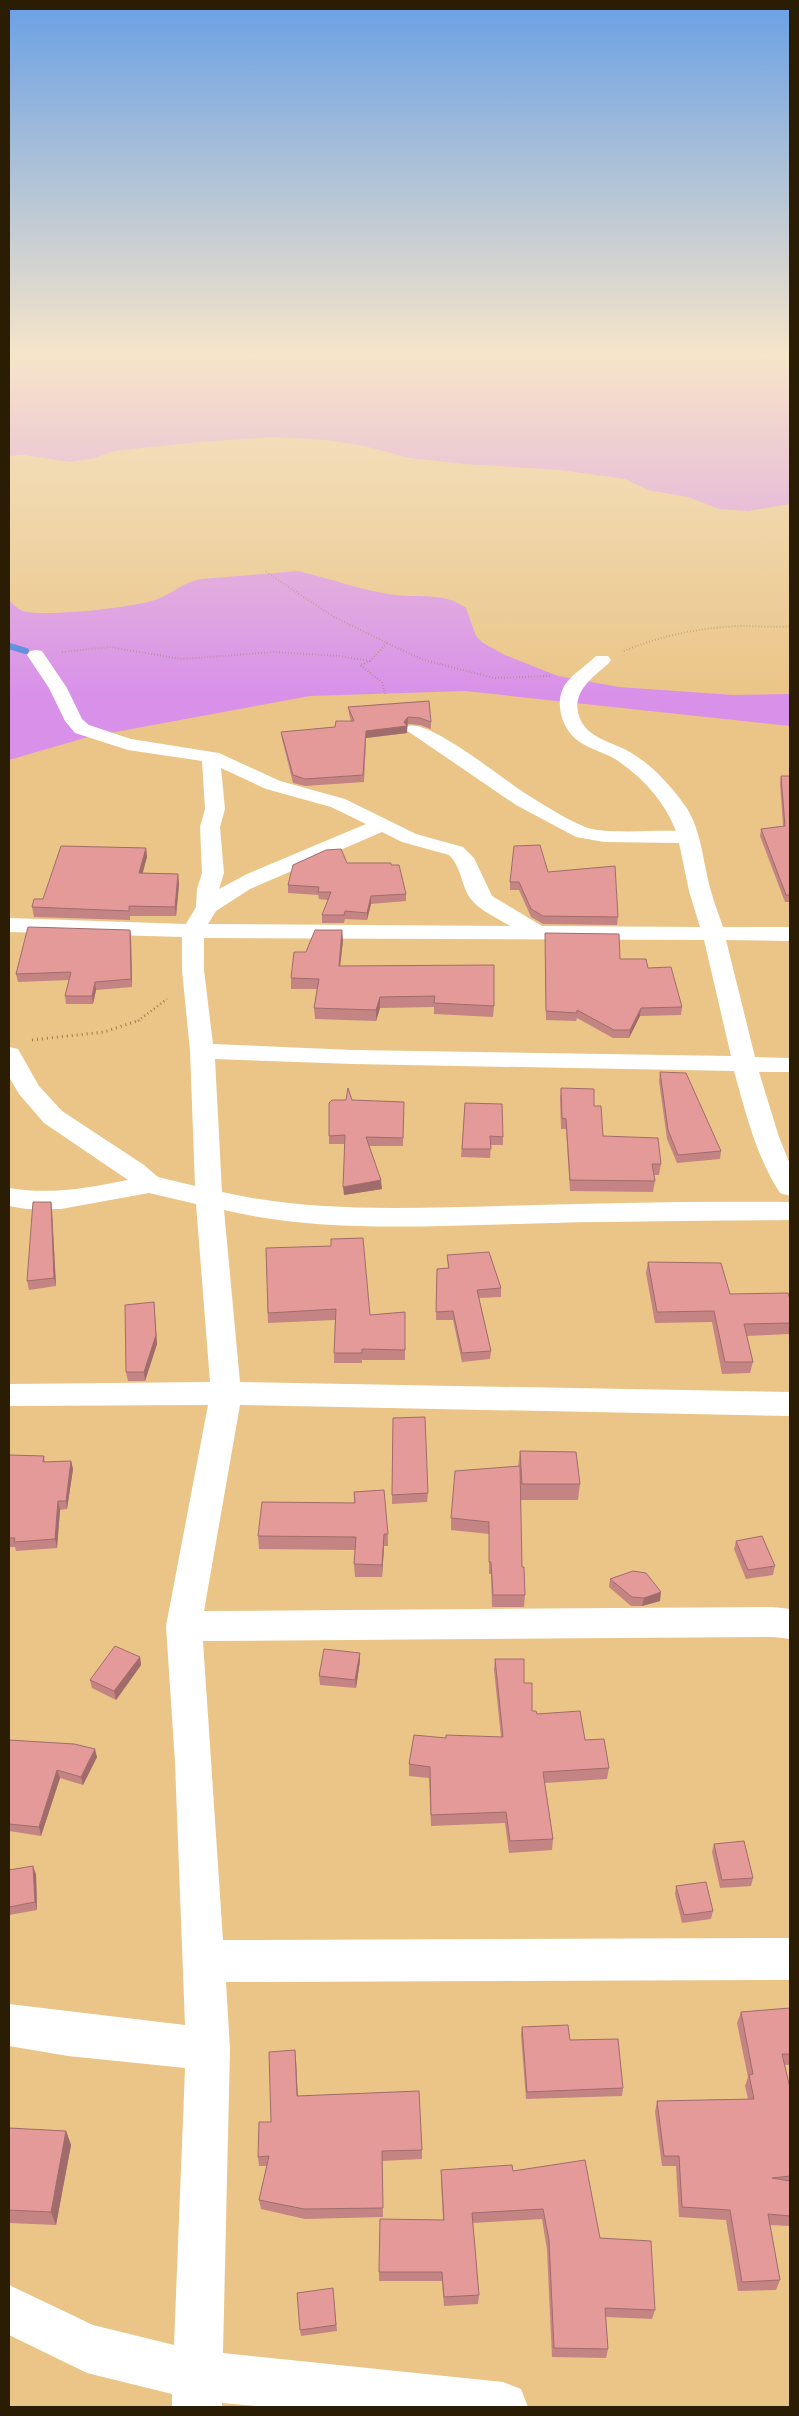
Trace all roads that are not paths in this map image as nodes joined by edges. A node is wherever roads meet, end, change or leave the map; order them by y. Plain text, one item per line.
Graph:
1 (36, 655) road end
2 (602, 660) dead end
3 (415, 730) dead end
4 (212, 758) junction
5 (381, 825) junction
6 (688, 837) junction
7 (200, 919) junction
8 (9, 925) edge
9 (537, 933) junction
10 (714, 934) junction
11 (790, 934) edge
12 (17, 1047) edge
13 (202, 1050) junction
14 (745, 1065) junction
15 (790, 1065) edge
16 (149, 1184) junction
17 (790, 1187) edge
18 (9, 1197) edge
19 (209, 1198) junction
20 (790, 1211) edge
21 (226, 1394) junction
22 (9, 1395) edge
23 (790, 1404) edge
24 (790, 1624) edge
25 (184, 1626) junction
26 (790, 1959) edge
27 (202, 1961) junction
28 (9, 2025) edge
29 (208, 2049) junction
30 (9, 2309) edge
31 (197, 2391) edge
32 (503, 2407) edge

1 - 4 street
2 - 6 street
3 - 6 street
4 - 5 street
4 - 7 street
5 - 7 street
5 - 9 street
6 - 10 street
7 - 8 street
7 - 9 street
7 - 13 street
9 - 10 street
10 - 11 street
10 - 14 street
12 - 16 street
13 - 14 street
13 - 19 street
14 - 15 street
14 - 17 street
16 - 18 street
16 - 19 street
19 - 20 street
19 - 21 street
21 - 22 street
21 - 23 street
21 - 25 street
24 - 25 street
25 - 27 street
26 - 27 street
27 - 29 street
28 - 29 street
29 - 31 street
30 - 31 street
31 - 32 street

